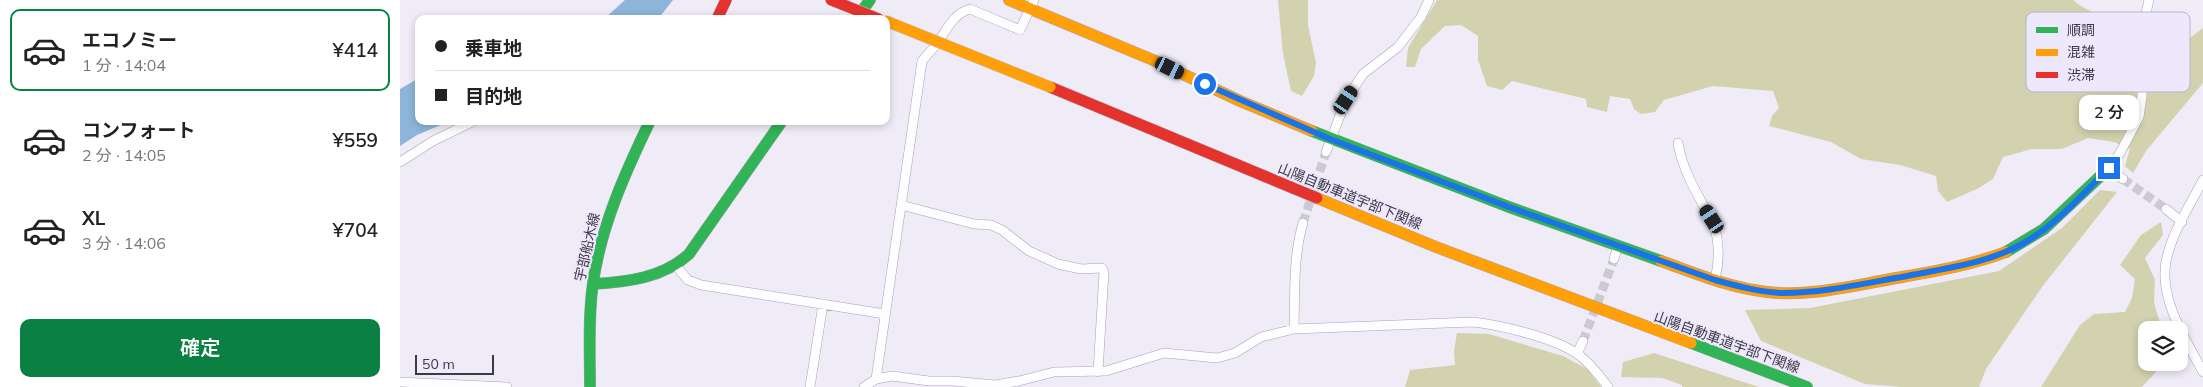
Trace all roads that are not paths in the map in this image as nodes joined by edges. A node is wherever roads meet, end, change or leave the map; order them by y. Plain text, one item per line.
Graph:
1 (726, 0) edge
2 (831, 0) edge
3 (870, 0) edge
4 (1009, 0) edge
5 (1429, 0) edge
6 (1033, 4) edge
7 (719, 15) edge
8 (859, 15) edge
9 (869, 15) edge
10 (890, 23) edge
11 (2142, 92) edge
12 (466, 125) edge
13 (648, 125) edge
14 (779, 125) edge
15 (1330, 139) junction
16 (1678, 143) dead end
17 (1326, 152) tunnel mouth
18 (400, 162) edge
19 (2109, 168) junction
20 (2123, 179) tunnel mouth
21 (2203, 180) edge
22 (901, 205) junction
23 (2166, 209) tunnel mouth
24 (2182, 222) junction
25 (1303, 223) tunnel mouth
26 (1618, 246) junction
27 (1614, 260) tunnel mouth
28 (676, 266) junction
29 (1715, 280) junction
30 (593, 284) junction
31 (823, 304) junction
32 (885, 314) junction
33 (1294, 328) junction
34 (1583, 341) tunnel mouth
35 (1578, 354) junction
36 (1098, 372) junction
37 (2203, 372) edge
38 (876, 379) junction
39 (400, 382) edge
40 (929, 384) edge
41 (483, 386) edge
42 (507, 387) edge
43 (590, 387) edge
44 (810, 387) edge
45 (864, 387) edge
46 (1608, 387) edge
47 (1807, 387) edge

1 - 7 main road
2 - 9 main road, bridge
3 - 8 main road
4 - 6 main road
5 - 15 street
6 - 15 main road
6 - 22 street
10 - 47 main road, 山陽自動車道宇部下関線, bridge
11 - 19 street
12 - 18 street
13 - 30 main road, 宇部船木線
14 - 28 main road
15 - 17 street
15 - 26 main road
16 - 29 street
19 - 20 street
19 - 29 main road
21 - 24 street
22 - 32 street
22 - 36 street
23 - 24 street
24 - 37 street
25 - 33 street
26 - 27 street
26 - 29 main road
28 - 30 main road
28 - 31 street
30 - 43 main road, 宇部船木線
31 - 32 street
31 - 44 street
32 - 38 street
33 - 35 street
33 - 36 street
34 - 35 street
35 - 46 street
36 - 40 street
38 - 40 street
38 - 45 street
39 - 41 street
41 - 42 street

